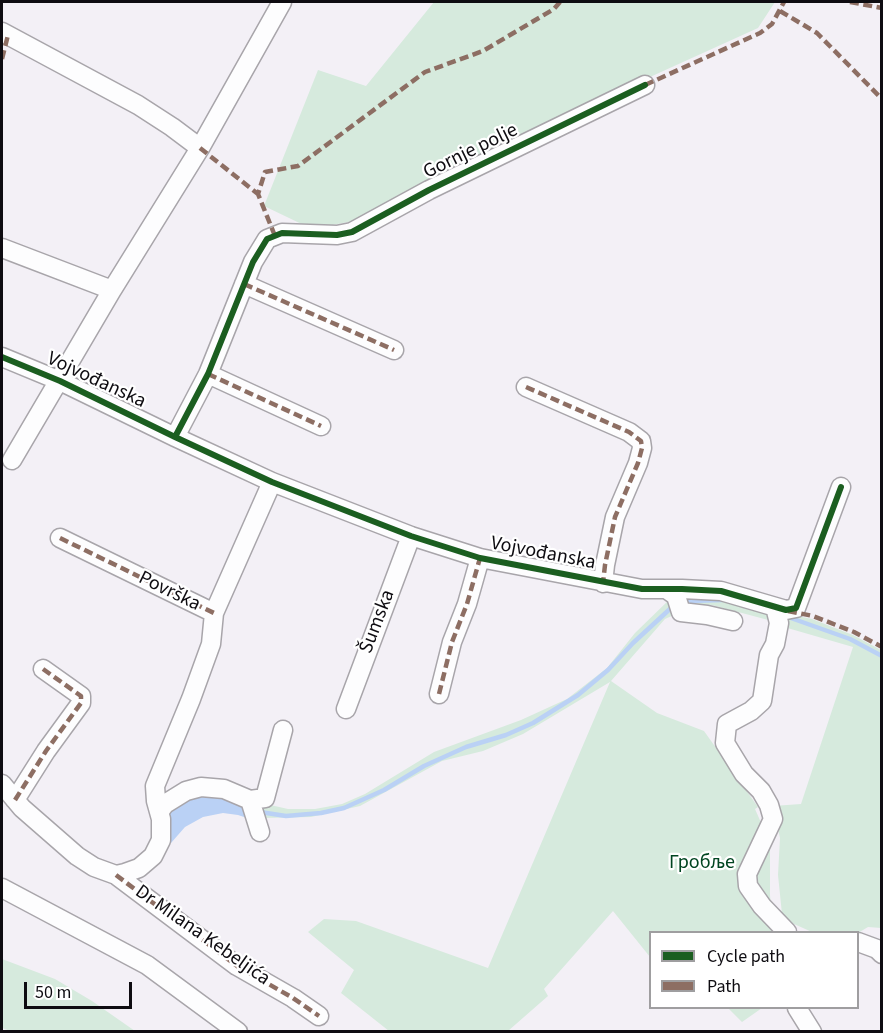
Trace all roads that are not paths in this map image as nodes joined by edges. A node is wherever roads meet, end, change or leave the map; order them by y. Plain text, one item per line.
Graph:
1 (282, 2) edge
2 (2, 32) edge
3 (645, 85) dead end
4 (200, 148) junction
5 (2, 248) edge
6 (244, 284) junction
7 (112, 290) junction
8 (394, 350) dead end
9 (2, 357) edge
10 (208, 374) junction
11 (60, 381) junction
12 (526, 387) dead end
13 (321, 426) dead end
14 (175, 437) junction
15 (12, 460) dead end
16 (272, 482) junction
17 (841, 488) dead end
18 (411, 536) junction
19 (60, 538) dead end
20 (480, 558) junction
21 (603, 583) junction
22 (674, 599) junction
23 (776, 612) junction
24 (213, 614) junction
25 (733, 621) dead end
26 (43, 669) dead end
27 (439, 694) dead end
28 (346, 709) dead end
29 (283, 730) dead end
30 (2, 784) edge
31 (15, 800) junction
32 (250, 801) junction
33 (159, 812) junction
34 (258, 826) dead end
35 (116, 874) junction
36 (2, 888) edge
37 (785, 931) edge
38 (859, 942) edge
39 (882, 954) edge
40 (798, 1009) edge
41 (320, 1016) dead end
42 (238, 1032) edge
43 (812, 1032) edge

1 - 4 street
2 - 4 street
3 - 6 street, Gornje polje
4 - 7 street
5 - 7 street
6 - 8 street
6 - 10 street
7 - 11 street
9 - 11 street, Vojvođanska
10 - 13 street
10 - 14 street
11 - 14 street, Vojvođanska
11 - 15 street
12 - 21 street, Vojvođanska
14 - 16 street, Vojvođanska
16 - 18 street, Vojvođanska
16 - 24 street, Površka
17 - 23 street
18 - 20 street, Vojvođanska
18 - 28 street, Šumska
19 - 24 street, Površka
20 - 21 street, Vojvođanska
20 - 27 street, Vojvođanska
21 - 22 street, Vojvođanska
22 - 23 street, Vojvođanska
22 - 25 street
23 - 37 street
24 - 33 street, Dr Milana Kebeljića
26 - 31 street
29 - 32 street
30 - 31 street, Dr Milana Kebeljića
31 - 35 street, Dr Milana Kebeljića
32 - 33 street
32 - 34 street
33 - 35 street, Dr Milana Kebeljića
35 - 41 street, Dr Milana Kebeljića
36 - 42 street
38 - 39 street
40 - 43 street

